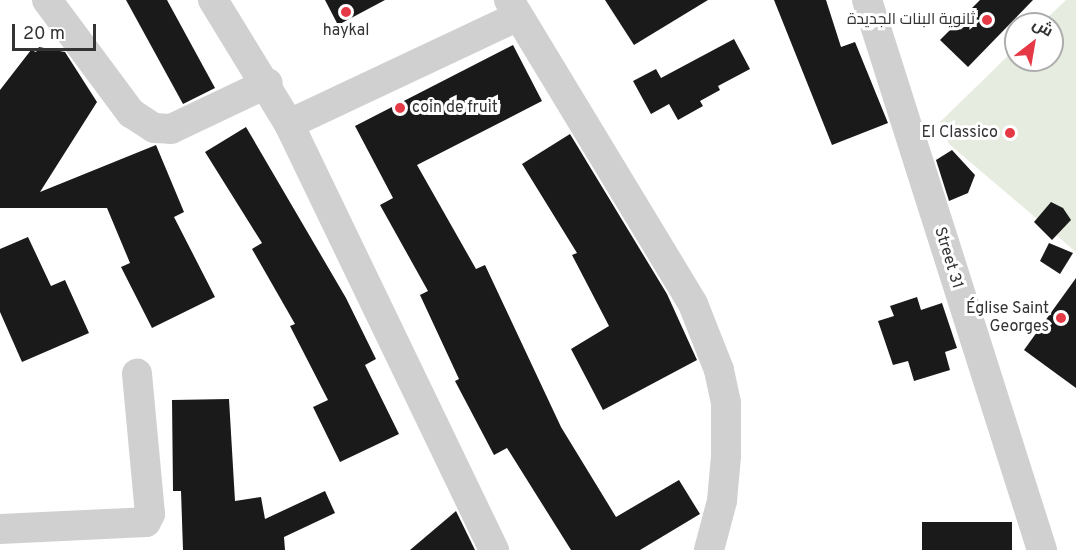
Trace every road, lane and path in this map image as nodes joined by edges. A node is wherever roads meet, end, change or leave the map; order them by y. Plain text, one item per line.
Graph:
1 (47, 0) edge
2 (213, 0) edge
3 (867, 0) edge
4 (514, 8) edge
5 (268, 83) junction
6 (289, 124) junction
7 (137, 374) dead end
8 (0, 529) edge
9 (494, 550) edge
10 (709, 550) edge
11 (1042, 550) edge

1 - 5 street
2 - 5 street
3 - 11 street, Street 31
4 - 6 street
4 - 10 street
5 - 6 street
6 - 9 street
7 - 8 street

